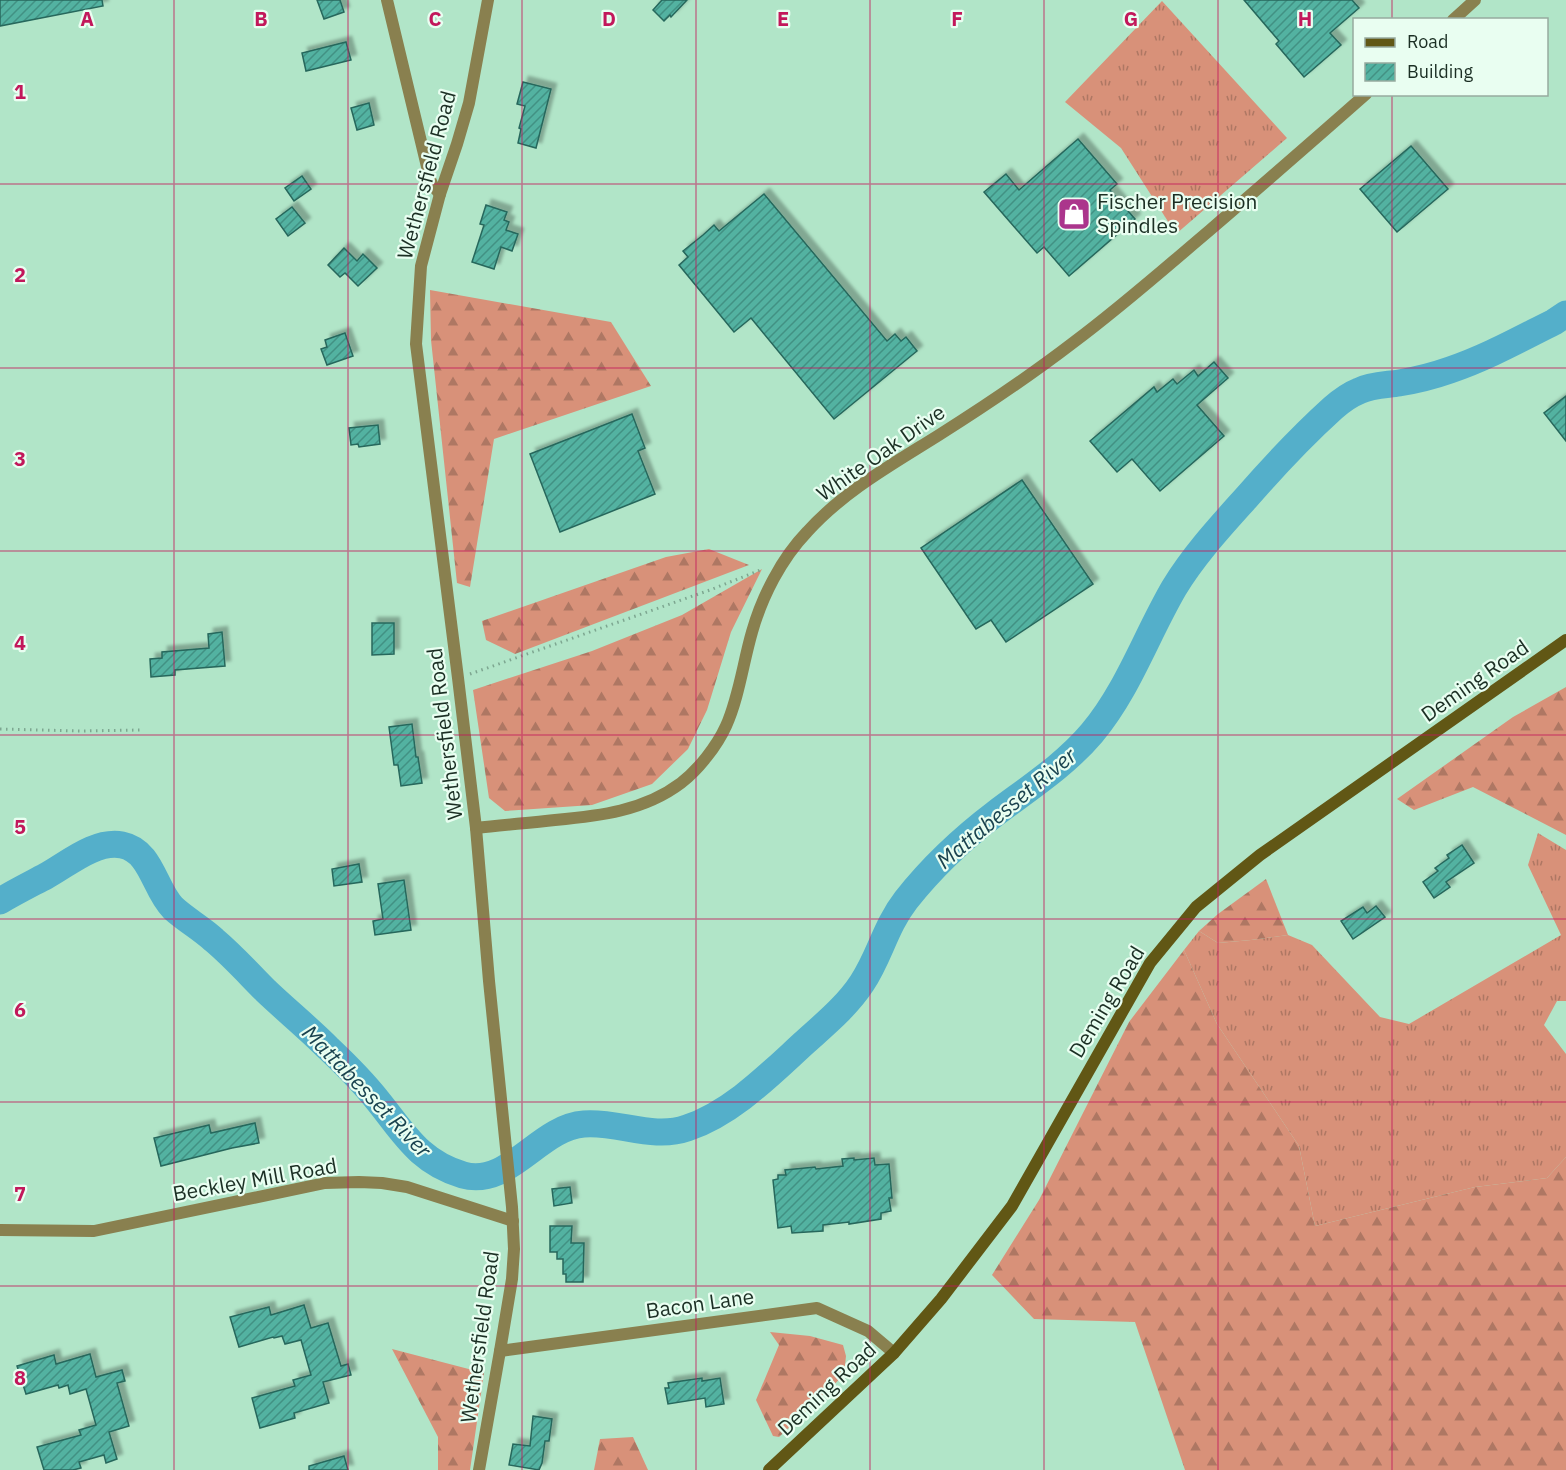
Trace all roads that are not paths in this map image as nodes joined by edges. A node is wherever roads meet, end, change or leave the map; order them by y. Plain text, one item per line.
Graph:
1 (387, 0) edge
2 (488, 0) edge
3 (1475, 0) edge
4 (1455, 18) edge
5 (1364, 96) edge
6 (440, 194) junction
7 (1566, 640) edge
8 (476, 828) junction
9 (513, 1221) junction
10 (0, 1230) edge
11 (500, 1351) junction
12 (894, 1353) junction
13 (479, 1470) edge
14 (769, 1470) edge

1 - 6 street
2 - 6 street, Wethersfield Road
3 - 4 street
5 - 8 street, White Oak Drive
6 - 8 street, Wethersfield Road
7 - 12 main road, Deming Road
8 - 9 street, Wethersfield Road
9 - 10 street, Beckley Mill Road
9 - 11 street, Wethersfield Road
11 - 12 street, Bacon Lane
11 - 13 street, Wethersfield Road
12 - 14 main road, Deming Road

